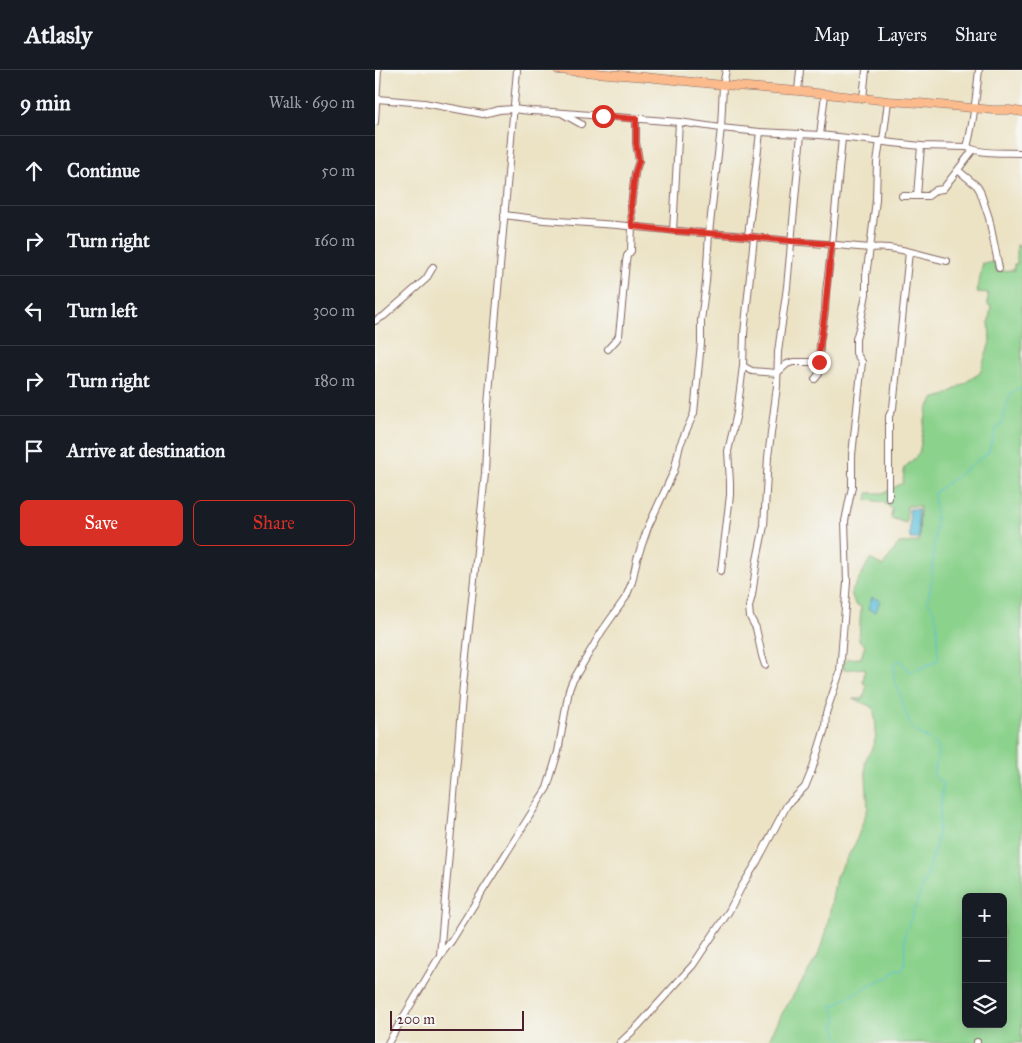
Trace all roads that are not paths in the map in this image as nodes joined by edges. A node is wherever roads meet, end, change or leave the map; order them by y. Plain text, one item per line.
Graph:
1 (378, 70) edge
2 (517, 70) edge
3 (558, 70) edge
4 (726, 70) edge
5 (800, 70) edge
6 (866, 70) edge
7 (979, 70) edge
8 (624, 72) edge
9 (723, 85) junction
10 (798, 91) junction
11 (825, 94) junction
12 (863, 98) junction
13 (377, 99) junction
14 (888, 102) junction
15 (974, 108) junction
16 (513, 109) junction
17 (1022, 112) edge
18 (559, 113) junction
19 (636, 119) junction
20 (375, 122) edge
21 (679, 122) junction
22 (581, 124) dead end
23 (721, 128) junction
24 (760, 132) junction
25 (801, 134) junction
26 (820, 135) junction
27 (842, 138) junction
28 (881, 141) junction
29 (921, 146) junction
30 (970, 148) junction
31 (1022, 153) edge
32 (959, 171) junction
33 (902, 196) dead end
34 (917, 196) junction
35 (504, 215) junction
36 (632, 226) junction
37 (673, 231) junction
38 (709, 233) junction
39 (751, 237) junction
40 (791, 241) junction
41 (832, 244) junction
42 (871, 248) junction
43 (909, 252) junction
44 (947, 261) dead end
45 (433, 267) dead end
46 (999, 268) dead end
47 (375, 321) edge
48 (608, 349) dead end
49 (819, 362) junction
50 (743, 366) junction
51 (777, 374) junction
52 (815, 379) dead end
53 (889, 498) dead end
54 (721, 571) dead end
55 (765, 665) dead end
56 (439, 956) junction
57 (388, 1043) edge
58 (620, 1043) edge

1 - 13 street
2 - 16 street
3 - 8 main road
4 - 9 street
5 - 10 street
6 - 12 street
7 - 15 street
8 - 9 main road
9 - 10 main road
9 - 23 street
10 - 11 main road
11 - 12 main road
11 - 26 street
12 - 14 main road
13 - 16 street
13 - 20 street
14 - 15 main road
14 - 28 street
15 - 17 main road
15 - 30 street
16 - 18 street
16 - 35 street
18 - 19 street
18 - 22 street
19 - 21 street
19 - 36 street
21 - 23 street
21 - 37 street
23 - 24 street
23 - 38 street
24 - 25 street
24 - 39 street
25 - 26 street
25 - 40 street
26 - 27 street
27 - 28 street
27 - 41 street
28 - 29 street
28 - 42 street
29 - 30 street
29 - 34 street
30 - 31 street
30 - 32 street
32 - 34 street
32 - 46 street
33 - 34 street
35 - 36 street
35 - 56 street
36 - 37 street
36 - 48 street
37 - 38 street
38 - 39 street
38 - 56 street
39 - 40 street
39 - 50 street
40 - 41 street
40 - 51 street
41 - 42 street
41 - 49 street
42 - 43 street
42 - 58 street
43 - 44 street
43 - 53 street
45 - 47 street
49 - 51 street
49 - 52 street
50 - 51 street
50 - 54 street
51 - 55 street
56 - 57 street

